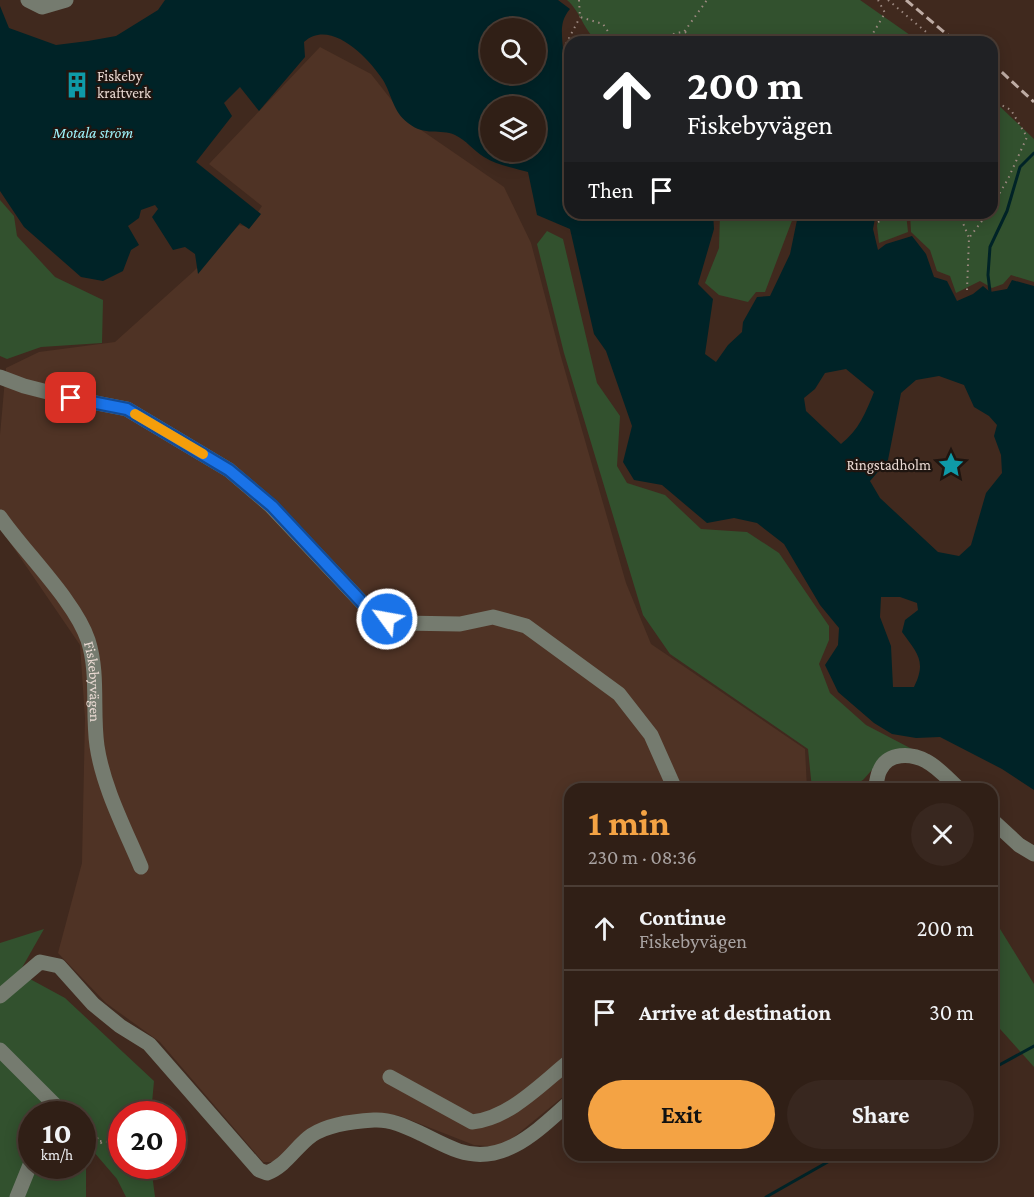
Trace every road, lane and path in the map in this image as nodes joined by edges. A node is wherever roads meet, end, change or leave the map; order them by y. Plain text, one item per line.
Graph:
1 (28, 0) edge
2 (66, 0) edge
3 (579, 0) edge
4 (706, 0) edge
5 (878, 0) edge
6 (888, 0) edge
7 (580, 17) junction
8 (684, 32) junction
9 (675, 33) junction
10 (872, 35) edge
11 (570, 36) edge
12 (611, 36) edge
13 (671, 36) edge
14 (674, 36) edge
15 (692, 36) edge
16 (931, 36) edge
17 (998, 103) edge
18 (998, 196) edge
19 (884, 219) edge
20 (961, 219) edge
21 (983, 219) edge
22 (878, 222) dead end
23 (969, 238) junction
24 (967, 290) dead end
25 (0, 378) edge
26 (0, 517) edge
27 (672, 783) edge
28 (877, 783) edge
29 (952, 783) edge
30 (998, 826) edge
31 (1034, 854) edge
32 (141, 867) dead end
33 (0, 996) edge
34 (0, 1050) edge
35 (564, 1066) edge
36 (390, 1077) dead end
37 (51, 1101) edge
38 (564, 1107) edge
39 (24, 1179) edge
40 (17, 1197) edge

1 - 2 street
3 - 7 path
4 - 8 path
5 - 10 path
6 - 16 path
7 - 11 path
7 - 12 path
8 - 9 path
8 - 15 path
9 - 13 path
9 - 14 path
17 - 18 path
19 - 22 path
20 - 23 path
21 - 23 path
23 - 24 path
25 - 27 street
26 - 32 street, Fiskebyvägen
28 - 29 street
30 - 31 street
33 - 38 street
34 - 37 street
35 - 36 street
39 - 40 street

